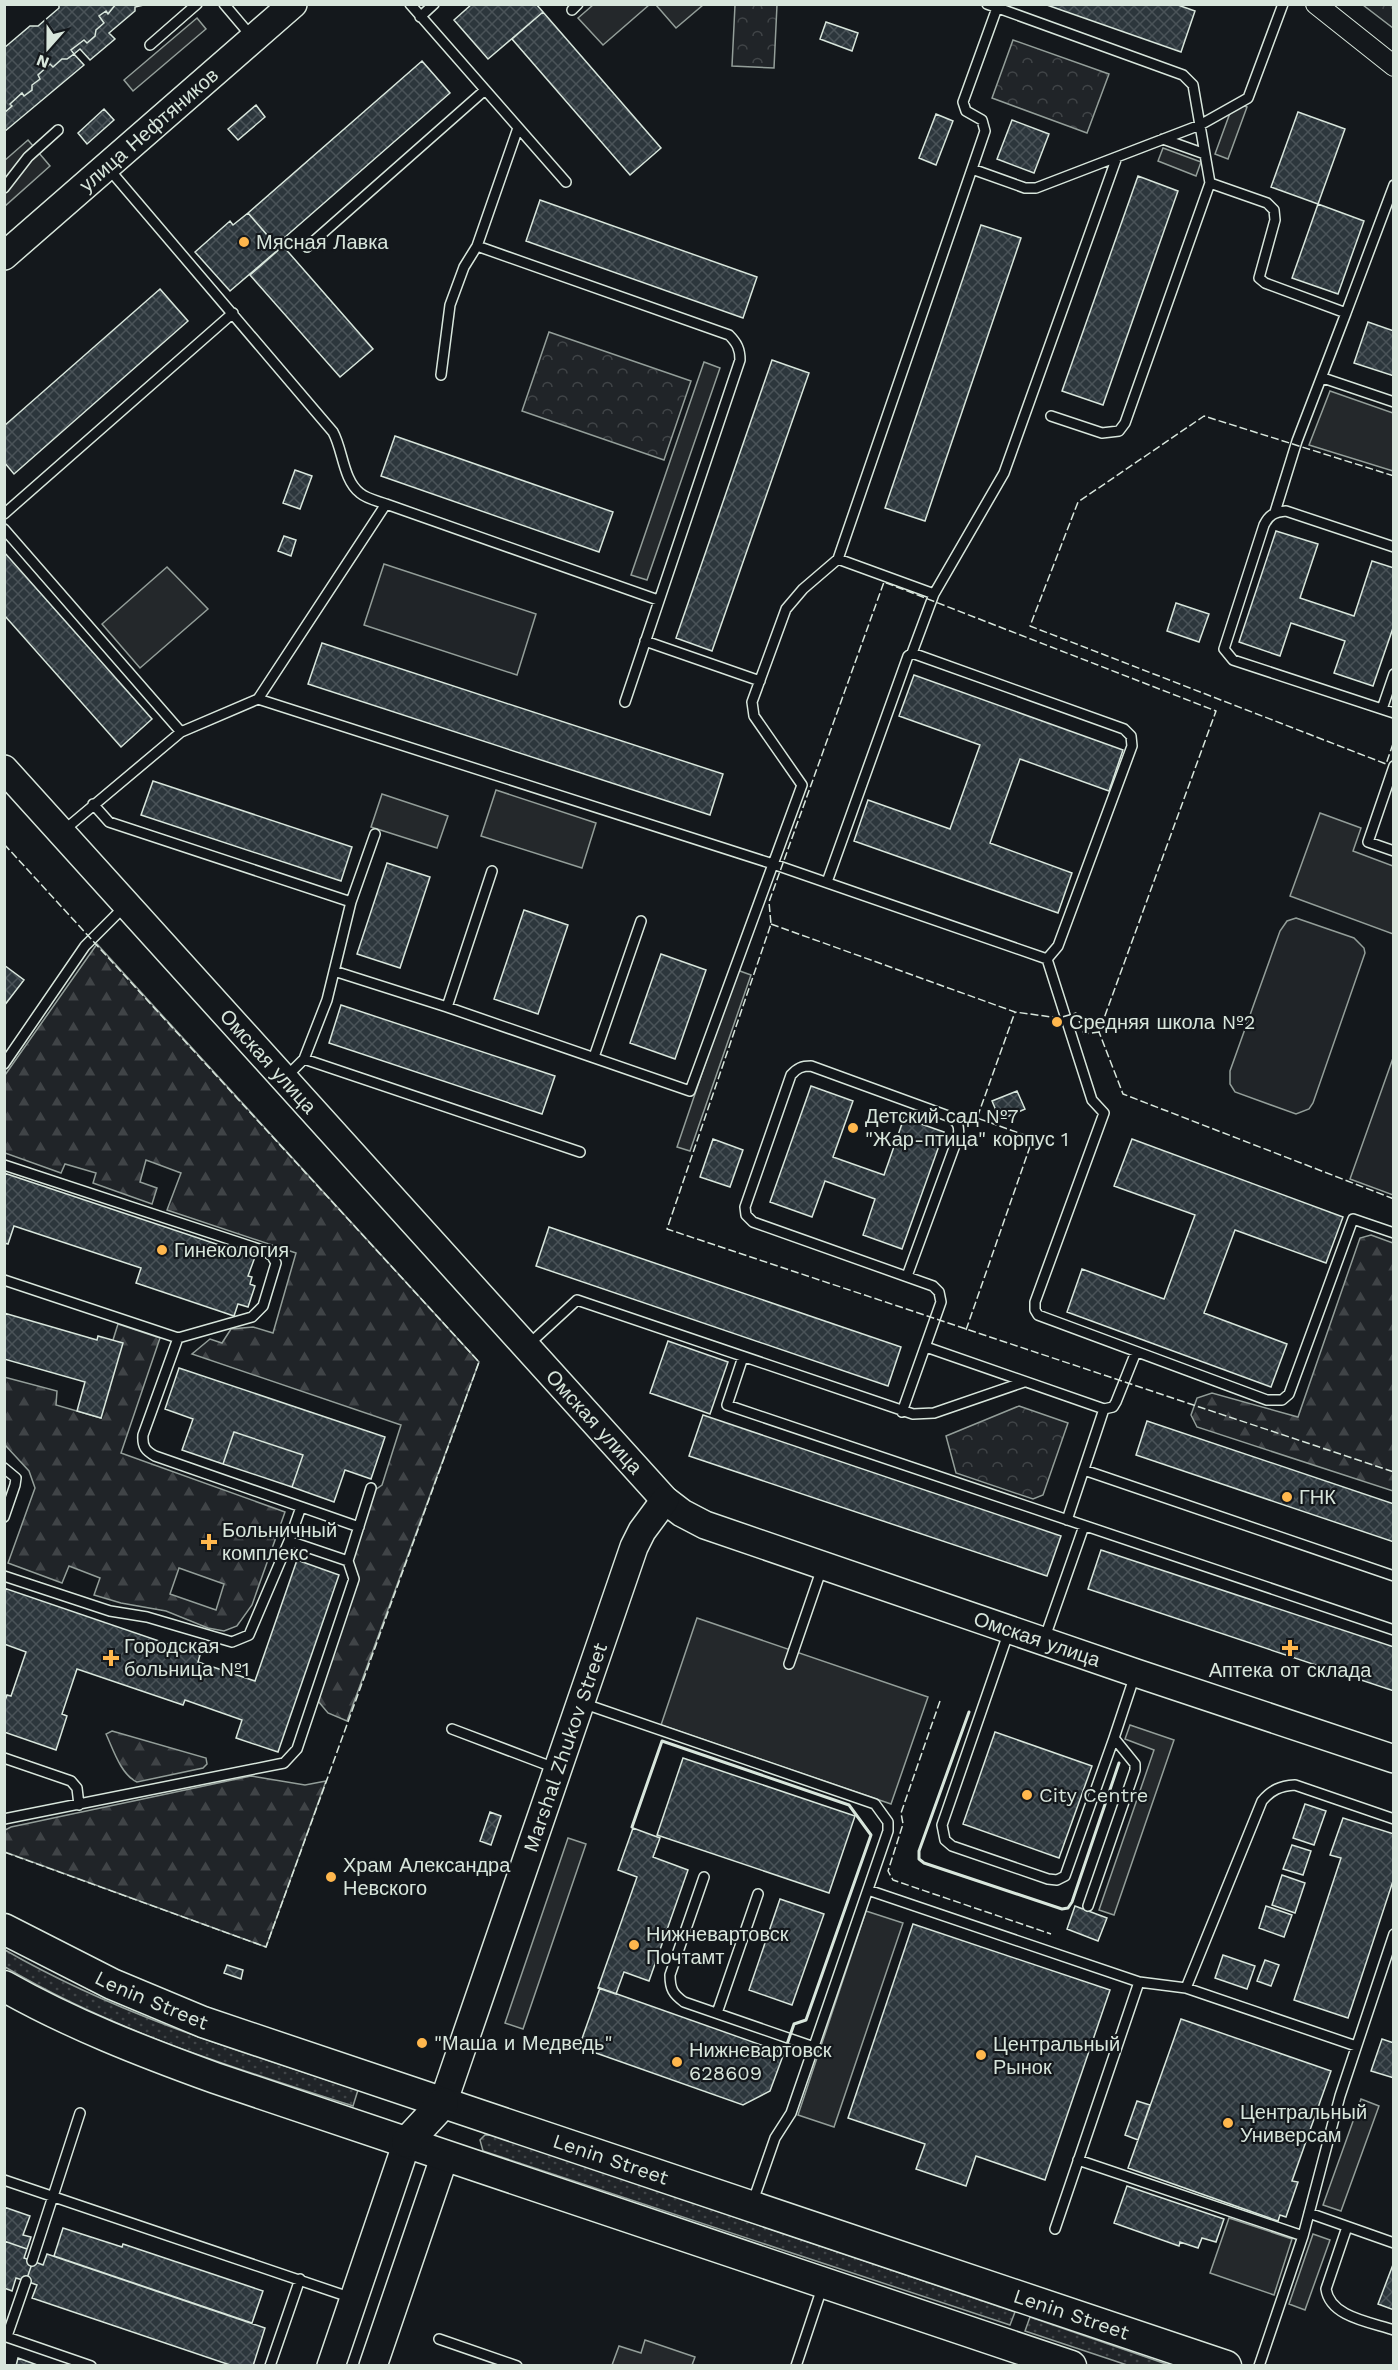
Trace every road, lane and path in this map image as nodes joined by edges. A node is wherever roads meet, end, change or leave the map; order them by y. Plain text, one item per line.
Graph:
1 (197, 4) edge
2 (224, 4) edge
3 (293, 4) edge
4 (410, 4) edge
5 (434, 4) edge
6 (1283, 4) edge
7 (1316, 4) edge
8 (992, 6) edge
9 (420, 16) junction
10 (254, 39) junction
11 (150, 45) dead end
12 (1394, 66) edge
13 (485, 90) junction
14 (1200, 126) junction
15 (518, 128) junction
16 (58, 130) dead end
17 (1163, 139) junction
18 (1205, 154) junction
19 (1117, 157) junction
20 (107, 166) junction
21 (972, 169) junction
22 (566, 182) dead end
23 (1210, 183) junction
24 (1394, 185) edge
25 (4, 188) edge
26 (477, 246) junction
27 (307, 247) dead end
28 (4, 256) edge
29 (233, 313) junction
30 (1346, 314) junction
31 (441, 375) dead end
32 (1323, 378) junction
33 (1394, 402) edge
34 (1051, 416) dead end
35 (386, 504) junction
36 (1275, 512) junction
37 (4, 514) edge
38 (4, 529) edge
39 (1394, 547) edge
40 (838, 559) junction
41 (934, 594) junction
42 (658, 600) junction
43 (645, 641) junction
44 (912, 653) junction
45 (1394, 674) edge
46 (760, 681) junction
47 (258, 699) junction
48 (625, 702) dead end
49 (1382, 709) junction
50 (1394, 713) edge
51 (181, 732) junction
52 (1394, 766) edge
53 (4, 769) edge
54 (93, 804) junction
55 (61, 832) junction
56 (375, 834) dead end
57 (1394, 851) edge
58 (773, 864) junction
59 (492, 871) dead end
60 (827, 882) junction
61 (351, 902) junction
62 (127, 905) junction
63 (641, 921) dead end
64 (1047, 959) junction
65 (334, 971) junction
66 (447, 1007) junction
67 (594, 1058) junction
68 (304, 1059) junction
69 (4, 1064) edge
70 (285, 1078) junction
71 (580, 1152) dead end
72 (4, 1165) edge
73 (1394, 1233) edge
74 (907, 1276) junction
75 (4, 1280) edge
76 (178, 1338) junction
77 (527, 1346) junction
78 (926, 1347) junction
79 (1136, 1352) junction
80 (743, 1357) junction
81 (1024, 1382) junction
82 (1104, 1409) junction
83 (902, 1412) junction
84 (4, 1468) edge
85 (1084, 1470) junction
86 (372, 1488) dead end
87 (665, 1500) junction
88 (301, 1507) junction
89 (4, 1517) edge
90 (1067, 1521) junction
91 (1084, 1526) junction
92 (359, 1527) junction
93 (289, 1541) junction
94 (348, 1561) junction
95 (823, 1565) junction
96 (4, 1576) edge
97 (1394, 1576) edge
98 (1009, 1630) junction
99 (1394, 1630) edge
100 (1044, 1641) junction
101 (789, 1664) dead end
102 (1136, 1673) junction
103 (580, 1703) junction
104 (452, 1729) dead end
105 (1114, 1738) junction
106 (4, 1758) edge
107 (1394, 1759) edge
108 (558, 1769) junction
109 (78, 1805) junction
110 (4, 1819) edge
111 (1394, 1819) edge
112 (704, 1877) dead end
113 (868, 1890) junction
114 (758, 1894) dead end
115 (1088, 1906) dead end
116 (4, 1929) edge
117 (1394, 1934) edge
118 (1139, 1982) junction
119 (4, 1986) edge
120 (1186, 1988) junction
121 (717, 2013) junction
122 (1356, 2046) junction
123 (814, 2047) junction
124 (443, 2103) junction
125 (80, 2113) dead end
126 (407, 2142) junction
127 (445, 2155) junction
128 (1078, 2160) junction
129 (4, 2180) edge
130 (53, 2196) junction
131 (751, 2206) junction
132 (1309, 2213) junction
133 (1347, 2226) junction
134 (1055, 2229) dead end
135 (1303, 2236) junction
136 (1394, 2243) edge
137 (32, 2261) dead end
138 (300, 2279) junction
139 (26, 2281) dead end
140 (824, 2283) junction
141 (354, 2299) junction
142 (1394, 2330) edge
143 (6, 2336) edge
144 (439, 2339) dead end
145 (92, 2366) edge
146 (270, 2366) edge
147 (331, 2366) edge
148 (373, 2366) edge
149 (517, 2366) edge
150 (796, 2366) edge
151 (1071, 2366) edge
152 (1227, 2366) edge
153 (1259, 2366) edge

1 - 11 lane
2 - 10 lane
3 - 10 main road, улица Нефтяников
4 - 9 lane
5 - 9 lane
6 - 14 lane
7 - 12 street
8 - 14 lane
8 - 21 lane
9 - 13 lane
10 - 20 main road, улица Нефтяников
13 - 15 lane
13 - 27 lane
14 - 17 lane
14 - 18 lane
15 - 22 lane
15 - 26 lane
16 - 25 lane
17 - 18 lane
17 - 19 lane
18 - 23 lane
19 - 21 lane
19 - 41 lane
20 - 28 main road, улица Нефтяников
20 - 29 lane
21 - 40 lane
23 - 30 lane
23 - 34 lane
24 - 30 lane
26 - 31 lane
26 - 42 lane
29 - 35 lane
29 - 37 lane
30 - 32 lane
32 - 33 lane
32 - 36 lane
35 - 42 lane
35 - 47 lane
36 - 39 lane
36 - 49 lane
38 - 51 lane
40 - 41 lane
40 - 46 lane
41 - 44 lane
42 - 43 lane
43 - 46 lane
43 - 48 lane
44 - 60 lane
44 - 64 lane
45 - 49 lane
46 - 58 lane
47 - 51 lane
47 - 58 lane
49 - 50 lane
51 - 54 lane
52 - 57 lane
53 - 55 main road, Омская улица
54 - 55 lane
54 - 61 lane
55 - 62 main road, Омская улица
56 - 61 lane
58 - 60 lane
58 - 67 lane
59 - 66 lane
60 - 64 lane
61 - 65 lane
62 - 69 lane
62 - 70 main road, Омская улица
63 - 67 lane
64 - 79 lane
65 - 66 lane
65 - 68 lane
66 - 67 lane
68 - 70 lane
68 - 71 lane
70 - 77 main road, Омская улица
72 - 76 lane
73 - 79 lane
74 - 74 lane
74 - 78 lane
75 - 76 lane
76 - 88 lane
77 - 80 lane
77 - 87 main road, Омская улица
78 - 81 lane
78 - 83 lane
79 - 82 lane
80 - 83 lane
80 - 90 lane
81 - 82 lane
81 - 83 lane
82 - 85 lane
84 - 89 lane
85 - 90 lane
85 - 97 lane
86 - 92 lane
87 - 95 main road, Омская улица
87 - 103 main road, Marshal Zhukov Street
88 - 92 lane
88 - 93 lane
90 - 91 lane
91 - 99 lane
91 - 100 lane
92 - 94 lane
93 - 94 lane
93 - 96 lane
94 - 109 lane
95 - 98 main road, Омская улица
95 - 101 lane
98 - 100 main road, Омская улица
98 - 105 lane
100 - 102 main road, Омская улица
102 - 105 lane
102 - 107 main road, Омская улица
103 - 108 main road, Marshal Zhukov Street
103 - 113 lane
104 - 108 lane
105 - 115 lane
106 - 109 lane
108 - 124 main road, Marshal Zhukov Street
109 - 110 lane
111 - 120 lane
112 - 121 lane
113 - 118 lane
113 - 123 lane
114 - 121 lane
116 - 124 main road, Lenin Street
117 - 122 lane
118 - 120 lane
118 - 128 lane
119 - 126 main road
120 - 122 lane
121 - 123 lane
122 - 132 lane
123 - 131 lane
124 - 126 main road
124 - 127 main road
124 - 131 main road, Lenin Street
125 - 130 lane
126 - 127 main road
126 - 141 main road
127 - 140 main road
127 - 148 main road
128 - 134 lane
128 - 135 lane
129 - 130 lane
130 - 137 lane
130 - 138 lane
131 - 152 main road, Lenin Street
132 - 133 lane
132 - 135 lane
133 - 136 lane
133 - 142 lane
135 - 153 lane
138 - 141 lane
138 - 146 lane
139 - 143 lane
140 - 150 lane
140 - 151 main road
141 - 147 main road
143 - 145 lane
144 - 149 lane

